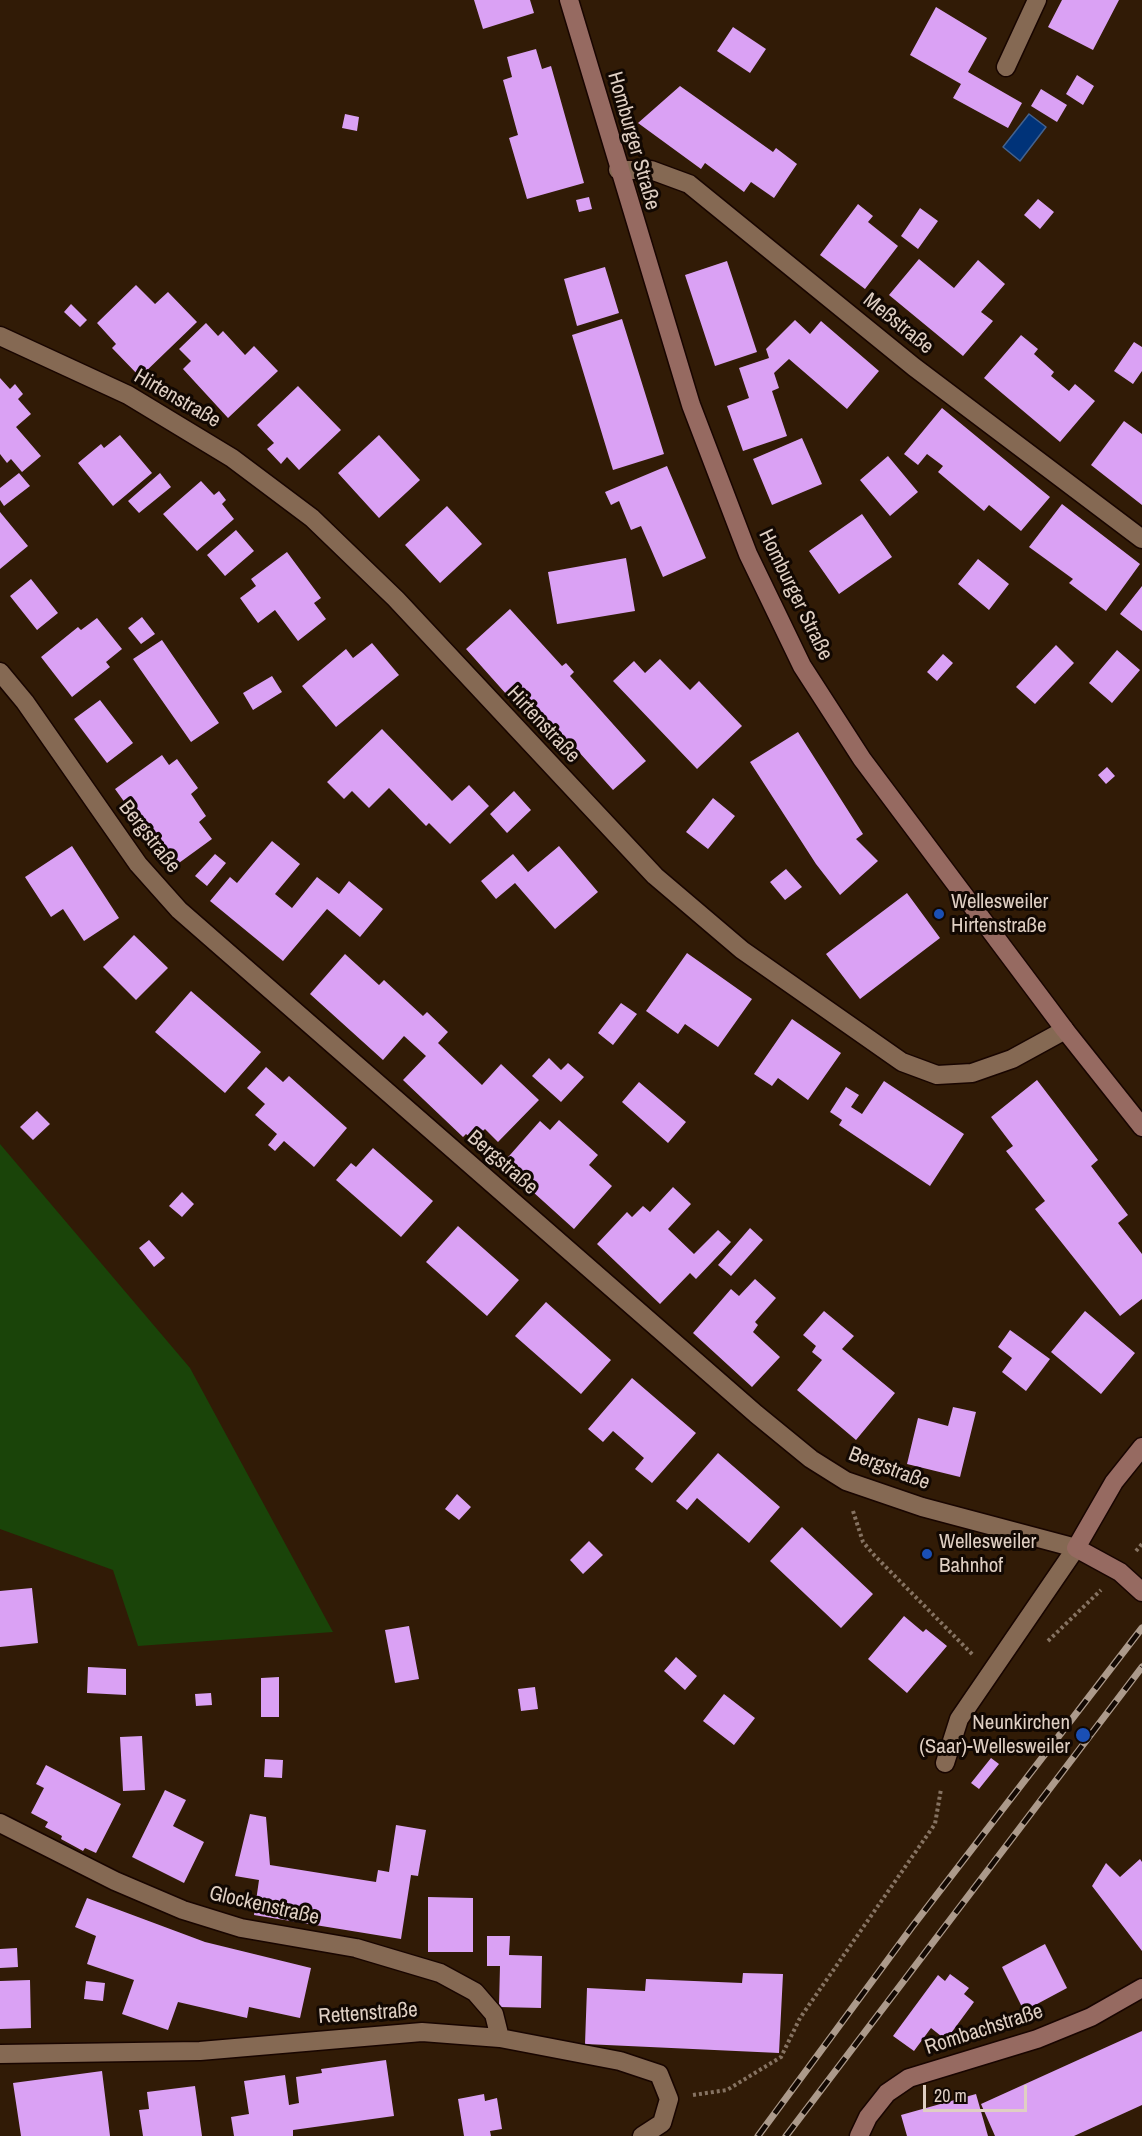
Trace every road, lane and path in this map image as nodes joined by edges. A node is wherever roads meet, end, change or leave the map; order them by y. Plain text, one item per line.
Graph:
1 (569, 0) edge
2 (1037, 0) edge
3 (1006, 67) dead end
4 (618, 170) junction
5 (0, 336) edge
6 (1142, 539) edge
7 (0, 672) edge
8 (1065, 1030) junction
9 (1142, 1127) edge
10 (1142, 1446) edge
11 (846, 1481) junction
12 (1142, 1544) edge
13 (1076, 1548) junction
14 (1119, 1572) junction
15 (1142, 1592) edge
16 (1044, 1644) dead end
17 (991, 1673) junction
18 (945, 1763) joint
19 (0, 1822) edge
20 (1142, 1988) edge
21 (500, 2038) junction
22 (0, 2054) edge
23 (669, 2099) junction
24 (642, 2136) edge
25 (859, 2136) edge

1 - 4 main road, Homburger Straße
2 - 3 street
4 - 6 street, Meßstraße
4 - 8 main road, Homburger Straße
5 - 8 street, Hirtenstraße
7 - 11 street, Bergstraße
8 - 9 main road, Homburger Straße
10 - 13 main road
11 - 13 street, Bergstraße
11 - 17 path
12 - 14 path
13 - 14 main road
13 - 17 street
14 - 15 main road
14 - 16 path
17 - 18 street
18 - 23 path
19 - 21 street, Glockenstraße
20 - 25 main road, Rombachstraße
21 - 22 street, Rettenstraße
21 - 23 street, Rettenstraße
23 - 24 street

